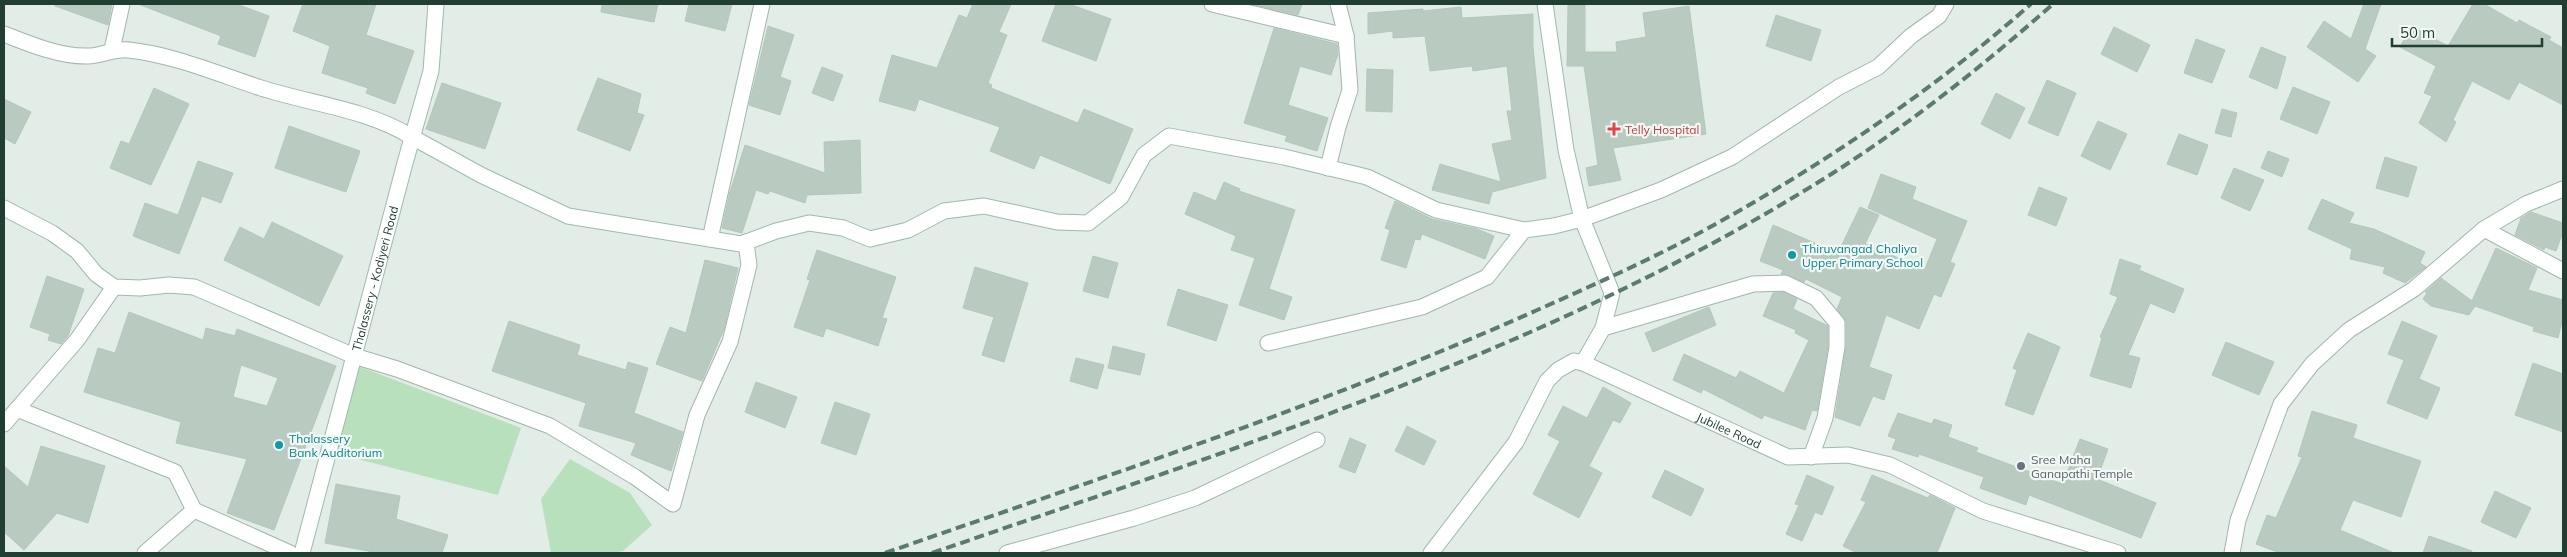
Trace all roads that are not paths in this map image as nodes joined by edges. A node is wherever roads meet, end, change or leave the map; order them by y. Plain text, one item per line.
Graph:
1 (122, 4) edge
2 (436, 4) edge
3 (762, 4) edge
4 (1212, 4) edge
5 (1338, 4) edge
6 (1544, 4) edge
7 (1946, 4) edge
8 (4, 34) edge
9 (1346, 36) junction
10 (112, 50) junction
11 (412, 138) junction
12 (1328, 168) junction
13 (2563, 189) edge
14 (4, 208) edge
15 (1582, 219) junction
16 (2484, 229) junction
17 (1524, 230) junction
18 (710, 239) junction
19 (746, 242) junction
20 (2563, 271) edge
21 (114, 287) junction
22 (1603, 328) junction
23 (1268, 343) dead end
24 (354, 356) junction
25 (1583, 363) junction
26 (17, 409) junction
27 (4, 424) edge
28 (1317, 440) dead end
29 (1811, 458) junction
30 (194, 510) junction
31 (2093, 550) edge
32 (145, 553) edge
33 (290, 553) edge
34 (302, 553) edge
35 (1006, 553) edge
36 (1431, 553) edge
37 (2118, 553) edge
38 (2232, 553) edge

1 - 10 street
2 - 11 street, Thalassery - Kodiyeri Road
3 - 18 street
4 - 9 street
5 - 9 street
6 - 15 street
7 - 15 street
8 - 10 street
9 - 12 street
10 - 11 street
11 - 18 street
11 - 24 street, Thalassery - Kodiyeri Road
12 - 17 street
12 - 19 street
13 - 16 street
14 - 21 street
15 - 17 street
15 - 22 street
16 - 20 street
16 - 38 street
17 - 23 street
18 - 19 street
19 - 24 street
21 - 24 street
21 - 26 street
22 - 25 street
22 - 29 street
24 - 34 street, Thalassery - Kodiyeri Road
25 - 29 street, Jubilee Road
25 - 36 street
26 - 27 street
26 - 30 street
28 - 35 street
29 - 31 street, Jubilee Road
30 - 32 street
30 - 33 street
31 - 37 street, Jubilee Road

